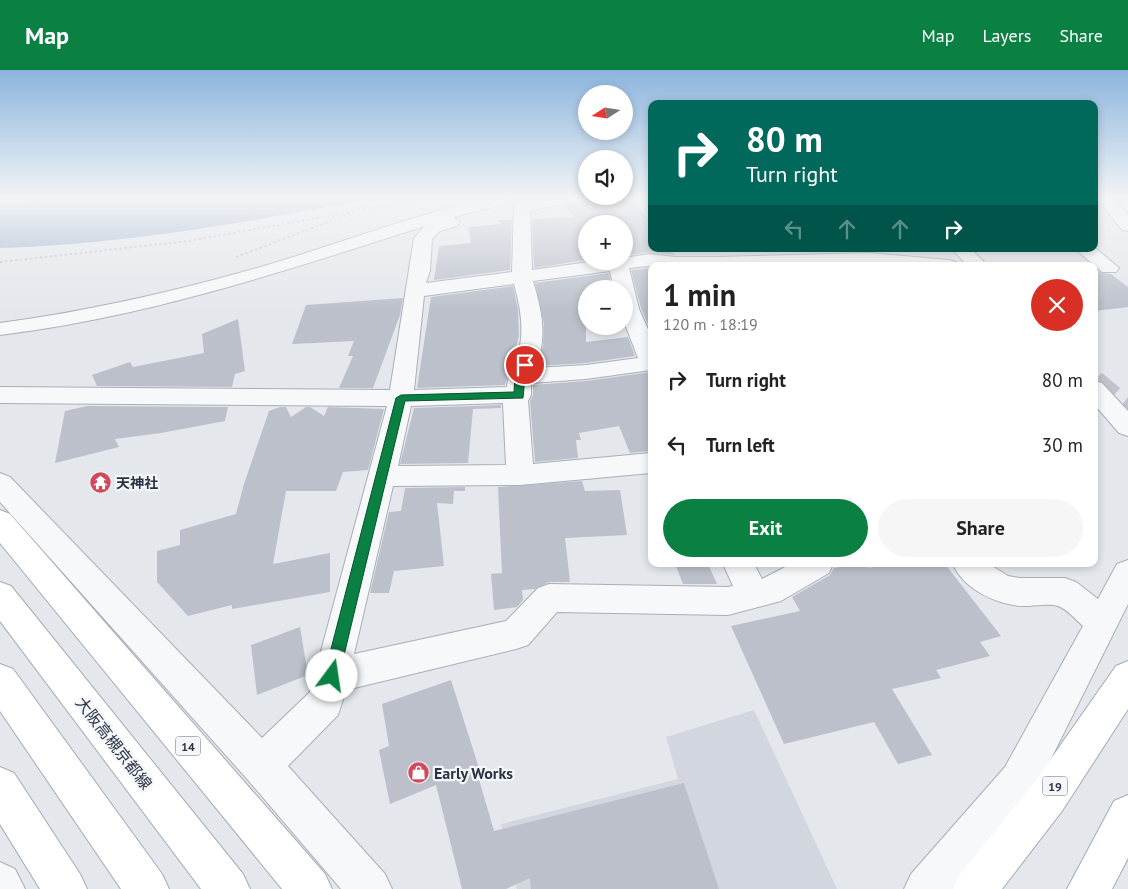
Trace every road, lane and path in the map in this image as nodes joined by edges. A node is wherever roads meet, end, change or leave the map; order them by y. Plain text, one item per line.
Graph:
1 (215, 236) edge
2 (373, 236) edge
3 (424, 236) edge
4 (522, 236) edge
5 (964, 252) edge
6 (672, 256) edge
7 (0, 262) edge
8 (633, 262) edge
9 (903, 262) edge
10 (974, 262) edge
11 (578, 269) edge
12 (619, 270) edge
13 (522, 277) junction
14 (414, 291) junction
15 (0, 328) edge
16 (648, 355) edge
17 (648, 362) edge
18 (517, 386) junction
19 (1098, 393) edge
20 (0, 395) edge
21 (401, 398) junction
22 (1128, 427) edge
23 (648, 463) edge
24 (520, 475) junction
25 (382, 476) junction
26 (0, 484) edge
27 (0, 522) edge
28 (740, 567) edge
29 (813, 567) edge
30 (971, 567) edge
31 (1128, 573) edge
32 (753, 594) junction
33 (0, 596) edge
34 (1103, 622) junction
35 (332, 676) junction
36 (1128, 678) edge
37 (0, 681) edge
38 (262, 766) junction
39 (0, 787) edge
40 (1128, 815) edge
41 (0, 884) edge
42 (2, 889) edge
43 (65, 889) edge
44 (147, 889) edge
45 (228, 889) edge
46 (310, 889) edge
47 (370, 889) edge
48 (926, 889) edge
49 (975, 889) edge
50 (1089, 889) edge

1 - 7 path
2 - 15 street
3 - 14 street
4 - 13 street
5 - 10 street
6 - 8 street
6 - 9 street
11 - 13 street
12 - 16 street
13 - 14 street
13 - 18 street
14 - 21 street
17 - 18 street
18 - 21 street
18 - 24 street
19 - 22 street
20 - 21 street
21 - 25 street
23 - 24 street
24 - 25 street
25 - 35 street
26 - 38 street
27 - 46 main road, 14
28 - 32 street
29 - 32 street
30 - 34 street
31 - 34 street
32 - 35 street
33 - 45 main road, 大阪高槻京都線
34 - 48 street
35 - 38 street
36 - 49 main road, 19
37 - 44 main road
38 - 47 street
39 - 43 main road
40 - 50 main road
41 - 42 street

